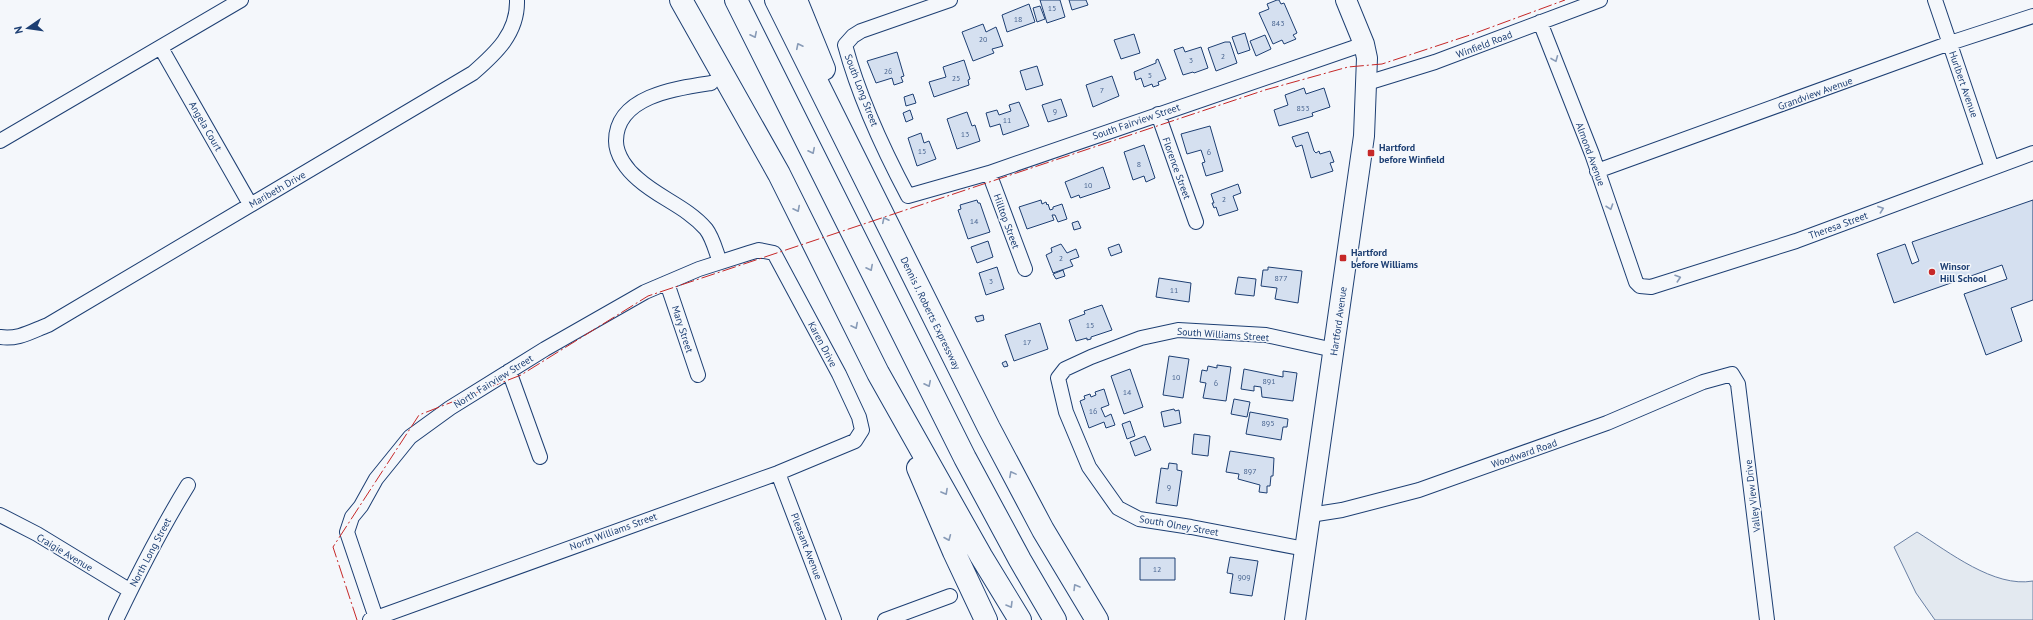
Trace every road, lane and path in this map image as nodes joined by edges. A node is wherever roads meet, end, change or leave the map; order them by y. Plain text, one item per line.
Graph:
1 (241, 0) edge
2 (517, 0) edge
3 (681, 0) edge
4 (697, 0) edge
5 (736, 0) edge
6 (776, 0) edge
7 (796, 0) edge
8 (950, 0) edge
9 (1346, 0) edge
10 (1600, 0) edge
11 (1935, 0) edge
12 (2033, 16) edge
13 (1540, 22) junction
14 (1950, 43) junction
15 (1364, 44) junction
16 (161, 48) junction
17 (711, 83) dead end
18 (1367, 84) junction
19 (1158, 114) junction
20 (0, 141) edge
21 (2033, 153) edge
22 (1992, 168) junction
23 (1597, 171) junction
24 (989, 173) junction
25 (779, 174) junction
26 (872, 193) junction
27 (908, 196) joint
28 (250, 204) junction
29 (1196, 222) dead end
30 (769, 251) joint
31 (720, 262) junction
32 (1025, 269) dead end
33 (667, 282) junction
34 (1640, 286) joint
35 (0, 337) edge
36 (1334, 350) junction
37 (1091, 357) joint
38 (508, 371) junction
39 (878, 373) junction
40 (1732, 374) joint
41 (698, 375) dead end
42 (855, 441) joint
43 (540, 457) dead end
44 (778, 473) junction
45 (188, 485) dead end
46 (0, 515) edge
47 (1310, 515) junction
48 (1305, 549) junction
49 (129, 590) junction
50 (950, 596) dead end
51 (374, 619) edge
52 (116, 620) edge
53 (834, 620) edge
54 (885, 620) edge
55 (986, 620) edge
56 (1020, 620) edge
57 (1055, 620) edge
58 (1097, 620) edge
59 (1295, 620) edge
60 (1767, 620) edge

1 - 16 street
2 - 28 street, Maribeth Drive
3 - 25 highway
4 - 25 highway
5 -> 57 highway
26 -> 6 highway, Dennis J. Roberts Expressway
7 - 26 highway
8 - 27 street, South Long Street
9 - 15 main road, Hartford Avenue
10 - 13 street, Winfield Road
11 - 14 street, Hurlbert Avenue
12 - 14 street, Grandview Avenue
13 - 18 street, Winfield Road
13 -> 23 street, Almond Avenue
14 - 22 street, Hurlbert Avenue
14 - 23 street, Grandview Avenue
15 - 18 main road, Hartford Avenue
15 - 19 street, South Fairview Street
16 - 20 street
16 - 28 street, Angela Court
17 - 31 street
18 - 36 main road, Hartford Avenue
19 - 24 street, South Fairview Street
19 - 29 street, Florence Street
21 - 22 street, Theresa Street
34 -> 22 street, Theresa Street
23 -> 34 street, Almond Avenue
24 - 27 street, South Fairview Street
24 - 32 street, Hilltop Street
25 -> 39 highway
58 -> 26 highway, Dennis J. Roberts Expressway
28 - 35 street, Maribeth Drive
30 - 31 street, North Fairview Street
30 - 42 street, Karen Drive
31 - 33 street, North Fairview Street
33 - 38 street, North Fairview Street
33 - 41 street, Mary Street
36 - 37 street, South Williams Street
36 - 47 main road, Hartford Avenue
37 - 48 street, South Olney Street
38 - 43 street
38 - 51 street, North Fairview Street
39 -> 55 highway
39 -> 56 highway
40 - 47 street, Woodward Road
40 - 60 street, Valley View Drive
42 - 44 street, North Williams Street
44 - 51 street, North Williams Street
44 - 53 street, Pleasant Avenue
45 - 49 street, North Long Street
46 - 49 street, Craigie Avenue
47 - 48 main road, Hartford Avenue
48 - 59 main road, Hartford Avenue
49 - 52 street, North Long Street
50 - 54 street

